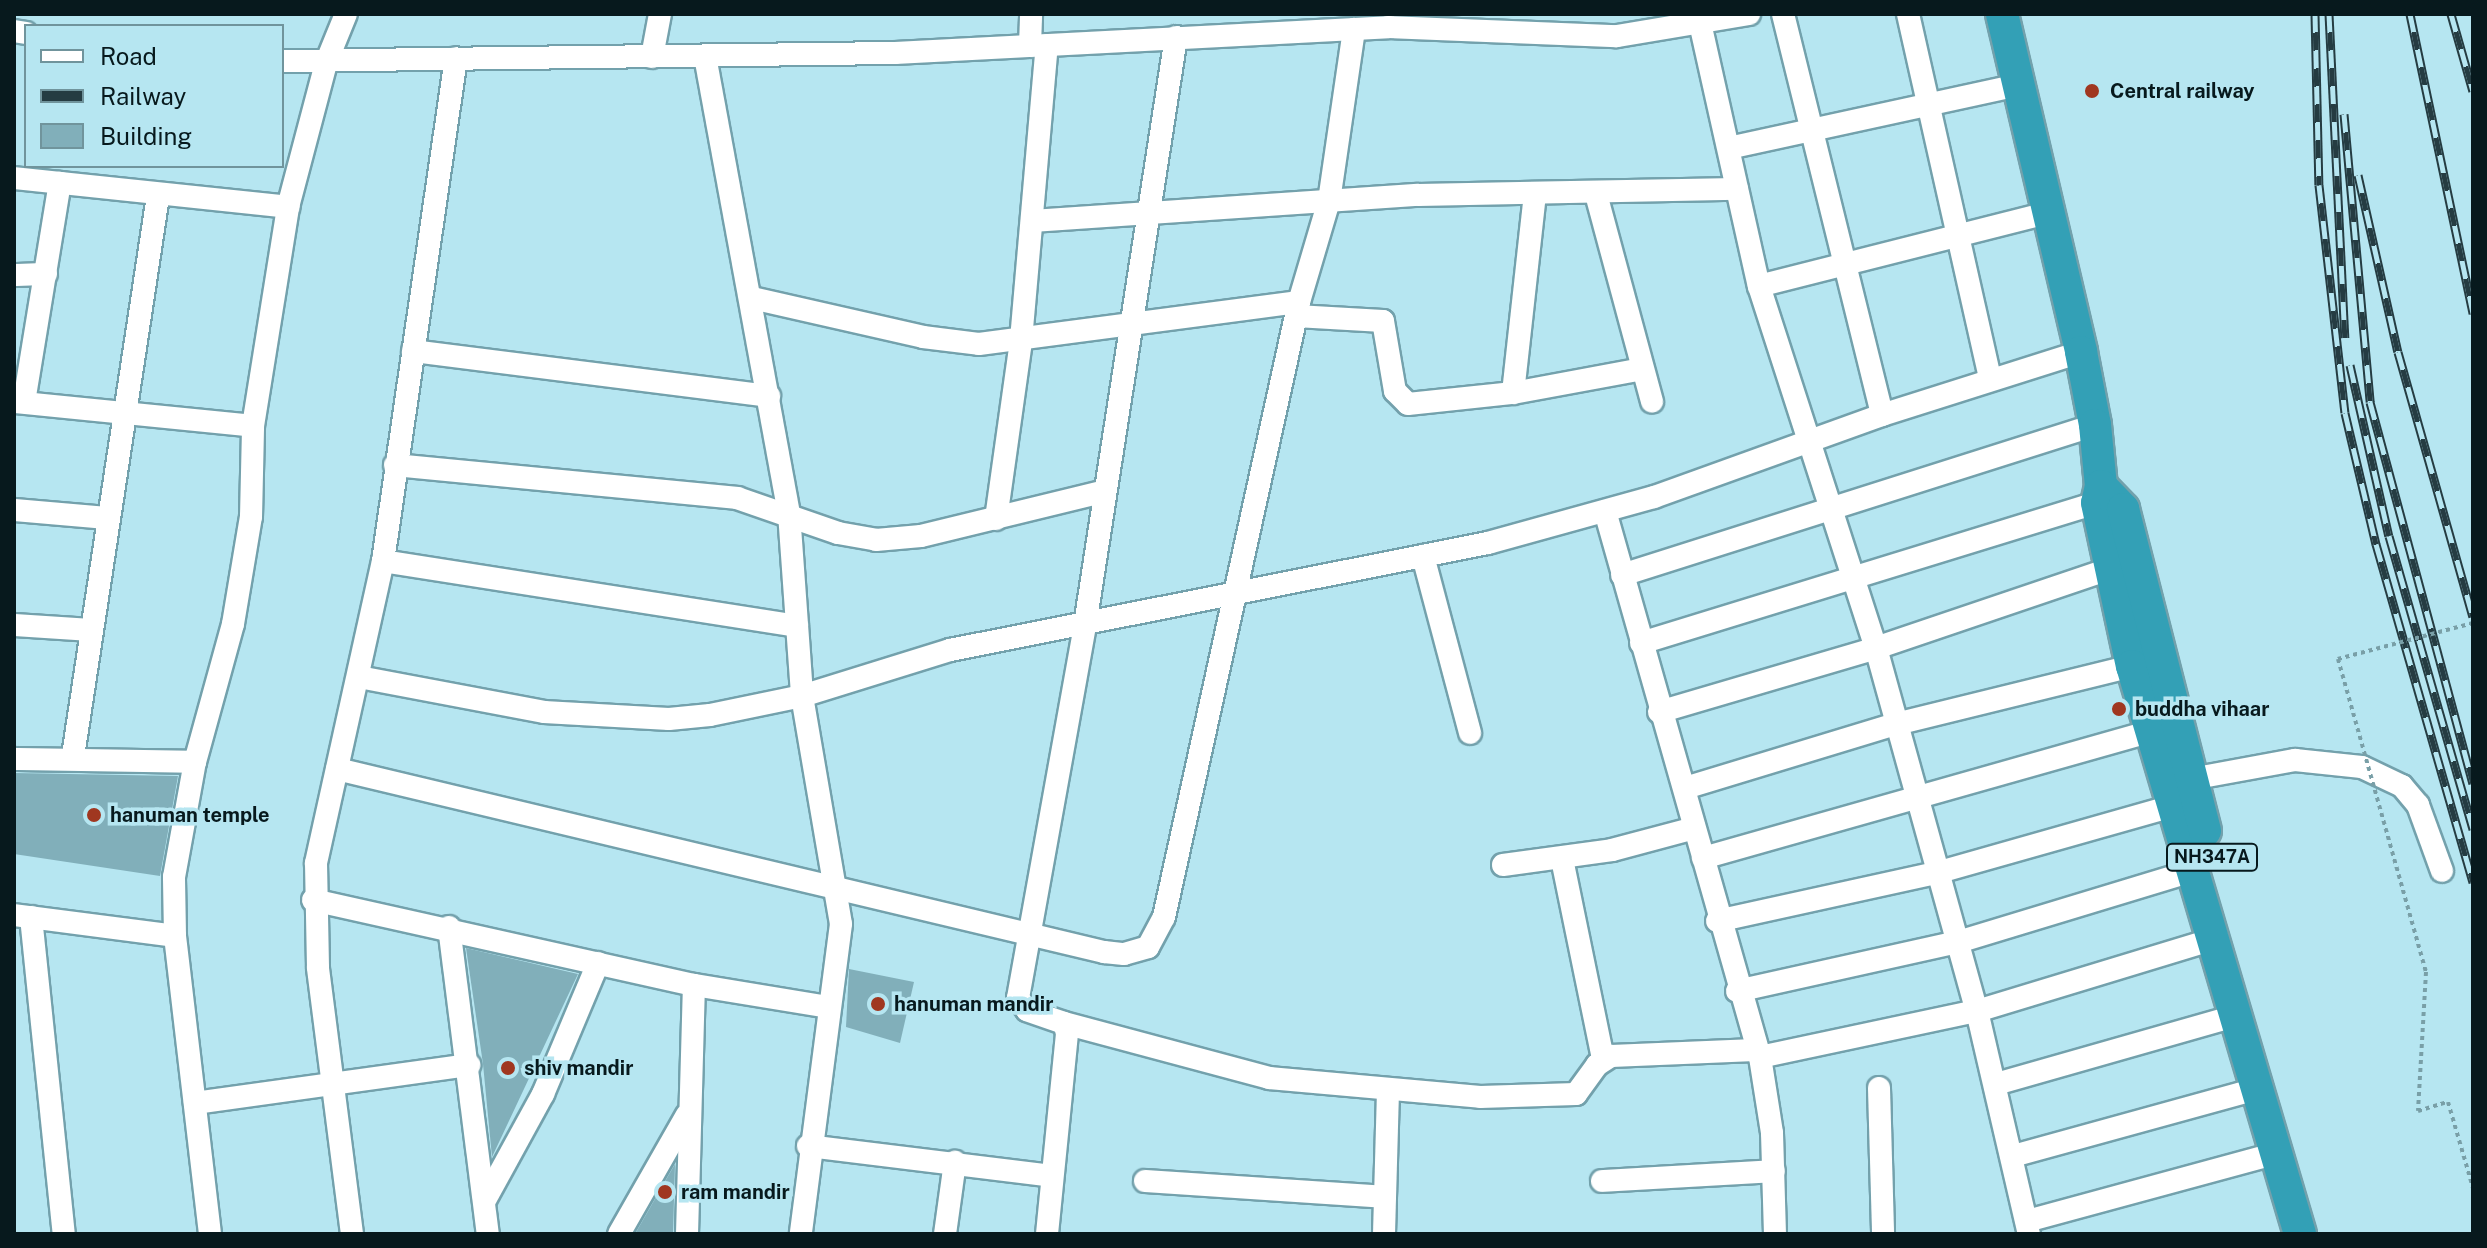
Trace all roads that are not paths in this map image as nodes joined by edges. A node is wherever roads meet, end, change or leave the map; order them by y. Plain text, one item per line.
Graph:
1 (346, 14) edge
2 (660, 14) edge
3 (1031, 14) edge
4 (1749, 14) edge
5 (1783, 14) edge
6 (1908, 14) edge
7 (2002, 14) edge
8 (1699, 19) edge
9 (1387, 20) edge
10 (1340, 24) edge
11 (1500, 24) edge
12 (1591, 25) edge
13 (1176, 37) junction
14 (1039, 45) junction
15 (705, 56) junction
16 (652, 57) junction
17 (456, 58) junction
18 (284, 61) edge
19 (326, 63) junction
20 (2019, 85) junction
21 (1931, 108) junction
22 (1810, 133) junction
23 (1729, 148) junction
24 (14, 178) edge
25 (60, 183) junction
26 (1737, 189) junction
27 (1596, 194) junction
28 (1535, 195) junction
29 (158, 196) junction
30 (1329, 201) junction
31 (288, 207) junction
32 (1149, 212) junction
33 (2048, 213) junction
34 (1032, 221) junction
35 (1957, 237) junction
36 (1845, 262) junction
37 (46, 274) junction
38 (14, 275) edge
39 (1759, 286) junction
40 (752, 298) junction
41 (1298, 309) junction
42 (1135, 320) junction
43 (1021, 340) junction
44 (413, 351) junction
45 (2081, 352) junction
46 (1642, 369) junction
47 (1990, 379) junction
48 (1513, 393) junction
49 (769, 396) junction
50 (19, 402) edge
51 (1652, 402) dead end
52 (126, 415) junction
53 (1882, 415) junction
54 (2095, 425) junction
55 (253, 426) junction
56 (1806, 443) junction
57 (395, 465) junction
58 (1102, 492) junction
59 (2099, 495) junction
60 (1832, 509) junction
61 (14, 510) edge
62 (1605, 511) junction
63 (789, 513) junction
64 (108, 518) junction
65 (996, 519) junction
66 (1423, 556) junction
67 (383, 561) junction
68 (2112, 568) junction
69 (1622, 575) junction
70 (1854, 580) junction
71 (1235, 593) junction
72 (14, 625) edge
73 (1085, 625) junction
74 (797, 626) junction
75 (92, 630) junction
76 (1641, 643) junction
77 (1876, 648) junction
78 (2132, 666) junction
79 (359, 677) junction
80 (802, 696) junction
81 (1659, 712) junction
82 (1896, 724) junction
83 (2152, 731) junction
84 (1470, 733) dead end
85 (73, 756) junction
86 (14, 759) edge
87 (195, 762) junction
88 (337, 769) junction
89 (1685, 788) junction
90 (2187, 795) junction
91 (1918, 800) junction
92 (1694, 828) junction
93 (1703, 858) junction
94 (1562, 859) junction
95 (1503, 865) dead end
96 (2195, 870) junction
97 (2442, 871) dead end
98 (1936, 873) junction
99 (837, 887) junction
100 (313, 900) junction
101 (22, 916) edge
102 (1717, 921) junction
103 (449, 927) junction
104 (1028, 931) junction
105 (175, 936) junction
106 (2217, 938) junction
107 (1958, 942) junction
108 (598, 963) junction
109 (694, 985) junction
110 (1737, 991) junction
111 (828, 1007) junction
112 (1977, 1011) junction
113 (2238, 1015) junction
114 (1064, 1023) junction
115 (1757, 1054) junction
116 (1603, 1059) junction
117 (469, 1065) junction
118 (1996, 1084) junction
119 (332, 1085) junction
120 (1879, 1088) dead end
121 (2257, 1089) junction
122 (1388, 1090) junction
123 (195, 1103) junction
124 (688, 1114) junction
125 (808, 1146) junction
126 (2277, 1153) junction
127 (2013, 1156) junction
128 (955, 1162) junction
129 (1774, 1171) junction
130 (1051, 1176) junction
131 (1145, 1181) dead end
132 (1602, 1181) dead end
133 (1383, 1197) junction
134 (485, 1200) junction
135 (2028, 1227) edge
136 (2299, 1233) edge
137 (64, 1234) edge
138 (210, 1234) edge
139 (352, 1234) edge
140 (488, 1234) edge
141 (619, 1234) edge
142 (687, 1234) edge
143 (801, 1234) edge
144 (945, 1234) edge
145 (1047, 1234) edge
146 (1384, 1234) edge
147 (1775, 1234) edge
148 (1883, 1234) edge

1 - 19 street
2 - 16 street
3 - 14 street
4 - 8 street
5 - 22 street
6 - 21 street
7 - 20 highway, NH347A
8 - 12 street
8 - 23 street
9 - 10 street
9 - 11 street
10 - 13 street
10 - 30 street
11 - 12 street
13 - 14 street
13 - 32 street
14 - 15 street
14 - 34 street
15 - 16 street
15 - 40 street
16 - 17 street
17 - 19 street
17 - 44 street
18 - 19 street
19 - 31 street
20 - 21 street
20 - 33 highway, NH347A
21 - 22 street
21 - 35 street
22 - 23 street
22 - 36 street
23 - 26 street
24 - 25 street
25 - 29 street
25 - 37 street
26 - 27 street
26 - 39 street
27 - 28 street
27 - 46 street
28 - 30 street
28 - 48 street
29 - 31 street
29 - 52 street
30 - 32 street
30 - 41 street
31 - 55 street
32 - 34 street
32 - 42 street
33 - 35 street
33 - 45 highway, NH347A
34 - 43 street
35 - 36 street
35 - 47 street
36 - 39 street
36 - 53 street
37 - 38 street
37 - 50 street
39 - 56 street
40 - 43 street
40 - 49 street
41 - 42 street
41 - 48 street
41 - 71 street
42 - 43 street
42 - 58 street
43 - 65 street
44 - 49 street
44 - 57 street
45 - 47 street
45 - 54 highway, NH347A
46 - 48 street
46 - 51 street
47 - 53 street
49 - 63 street
50 - 52 street
52 - 55 street
52 - 64 street
53 - 56 street
54 - 59 highway, NH347A
54 - 60 street
55 - 87 street
56 - 60 street
56 - 62 street
57 - 63 street
57 - 67 street
58 - 65 street
58 - 73 street
59 - 68 highway, NH347A
59 - 70 street
59 - 90 highway, NH347A
60 - 69 street
60 - 70 street
61 - 64 street
62 - 66 street
62 - 69 street
63 - 65 street
63 - 74 street
64 - 75 street
66 - 71 street
66 - 84 street
67 - 74 street
67 - 79 street
68 - 77 street
68 - 78 highway, NH347A
69 - 76 street
70 - 76 street
70 - 77 street
71 - 73 street
71 - 104 street
72 - 75 street
73 - 80 street
73 - 104 street
74 - 80 street
75 - 85 street
76 - 81 street
77 - 81 street
77 - 82 street
78 - 82 street
78 - 83 highway, NH347A
79 - 80 street
79 - 88 street
80 - 99 street
81 - 89 street
82 - 89 street
82 - 91 street
83 - 90 highway, NH347A
83 - 91 street
85 - 86 street
85 - 87 street
87 - 105 street
88 - 99 street
88 - 100 street
89 - 92 street
90 - 96 highway, NH347A
90 - 97 street
90 - 98 street
90 - 136 highway, NH347A
91 - 93 street
91 - 98 street
92 - 93 street
92 - 94 street
93 - 102 street
94 - 95 street
94 - 116 street
96 - 106 highway, NH347A
96 - 107 street
98 - 102 street
98 - 107 street
99 - 104 street
99 - 111 street
100 - 103 street
100 - 119 street
101 - 105 street
101 - 137 street
102 - 110 street
103 - 108 street
103 - 117 street
104 - 114 street
105 - 123 street
106 - 112 street
106 - 113 highway, NH347A
107 - 110 street
107 - 112 street
108 - 109 street
108 - 134 street
109 - 111 street
109 - 124 street
110 - 115 street
111 - 125 street
112 - 115 street
112 - 118 street
113 - 118 street
113 - 121 highway, NH347A
114 - 122 street
114 - 130 street
115 - 116 street
115 - 129 street
116 - 122 street
117 - 119 street
117 - 134 street
118 - 127 street
119 - 123 street
119 - 139 street
120 - 148 street
121 - 126 highway, NH347A
121 - 127 street
122 - 133 street
123 - 138 street
124 - 141 street
124 - 142 street
125 - 128 street
125 - 143 street
126 - 135 street
126 - 136 highway, NH347A
127 - 135 street
128 - 130 street
128 - 144 street
129 - 132 street
129 - 147 street
130 - 145 street
131 - 133 street
133 - 146 street
134 - 140 street

